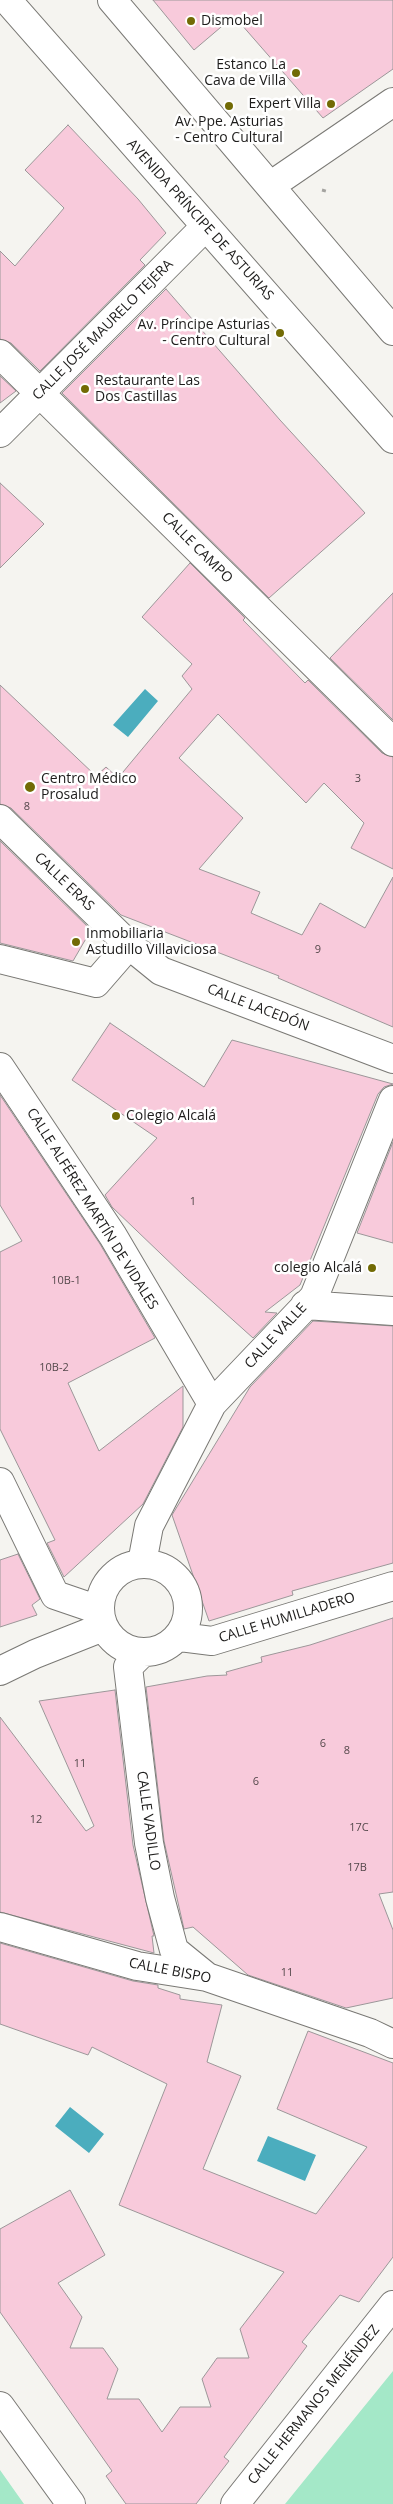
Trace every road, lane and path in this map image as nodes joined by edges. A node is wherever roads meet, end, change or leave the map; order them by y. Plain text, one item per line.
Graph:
1 (7, 0) edge
2 (112, 0) edge
3 (393, 102) edge
4 (270, 186) junction
5 (205, 227) junction
6 (393, 332) edge
7 (0, 354) edge
8 (40, 394) junction
9 (0, 433) edge
10 (393, 439) edge
11 (393, 742) edge
12 (0, 819) edge
13 (129, 946) junction
14 (0, 959) edge
15 (393, 1059) edge
16 (0, 1067) edge
17 (393, 1100) edge
18 (305, 1305) junction
19 (393, 1311) edge
20 (212, 1404) junction
21 (0, 1482) edge
22 (142, 1563) junction
23 (393, 1586) edge
24 (101, 1619) junction
25 (180, 1637) junction
26 (142, 1653) junction
27 (0, 1671) edge
28 (0, 1926) edge
29 (207, 1977) junction
30 (393, 2044) edge
31 (393, 2305) edge
32 (0, 2406) edge
33 (71, 2504) edge
34 (235, 2504) edge

1 - 5 street, AVENIDA PRÍNCIPE DE ASTURIAS
2 - 4 street
3 - 4 street
4 - 6 street
5 - 8 street, CALLE JOSÉ MAURELO TEJERA
5 - 10 street, AVENIDA PRÍNCIPE DE ASTURIAS
7 - 8 street, CALLE CAMPO
8 - 9 street, CALLE JOSÉ MAURELO TEJERA
8 - 11 street, CALLE CAMPO
12 - 13 street, CALLE ERAS
13 - 14 street
13 - 15 street, CALLE LACEDÓN
16 - 20 street, CALLE ALFÉREZ MARTÍN DE VIDALES
17 - 18 street, CALLE VALLE
18 - 19 street
18 - 20 street, CALLE VALLE
20 - 22 street, CALLE VALLE
21 - 24 street
22 - 24 street
22 - 25 street
23 - 25 street, CALLE HUMILLADERO
24 - 26 street
24 - 27 street
25 - 26 street
26 - 29 street, CALLE VADILLO
28 - 29 street, CALLE BISPO
29 - 30 street, CALLE BISPO
31 - 34 street, CALLE HERMANOS MENÉNDEZ
32 - 33 street

